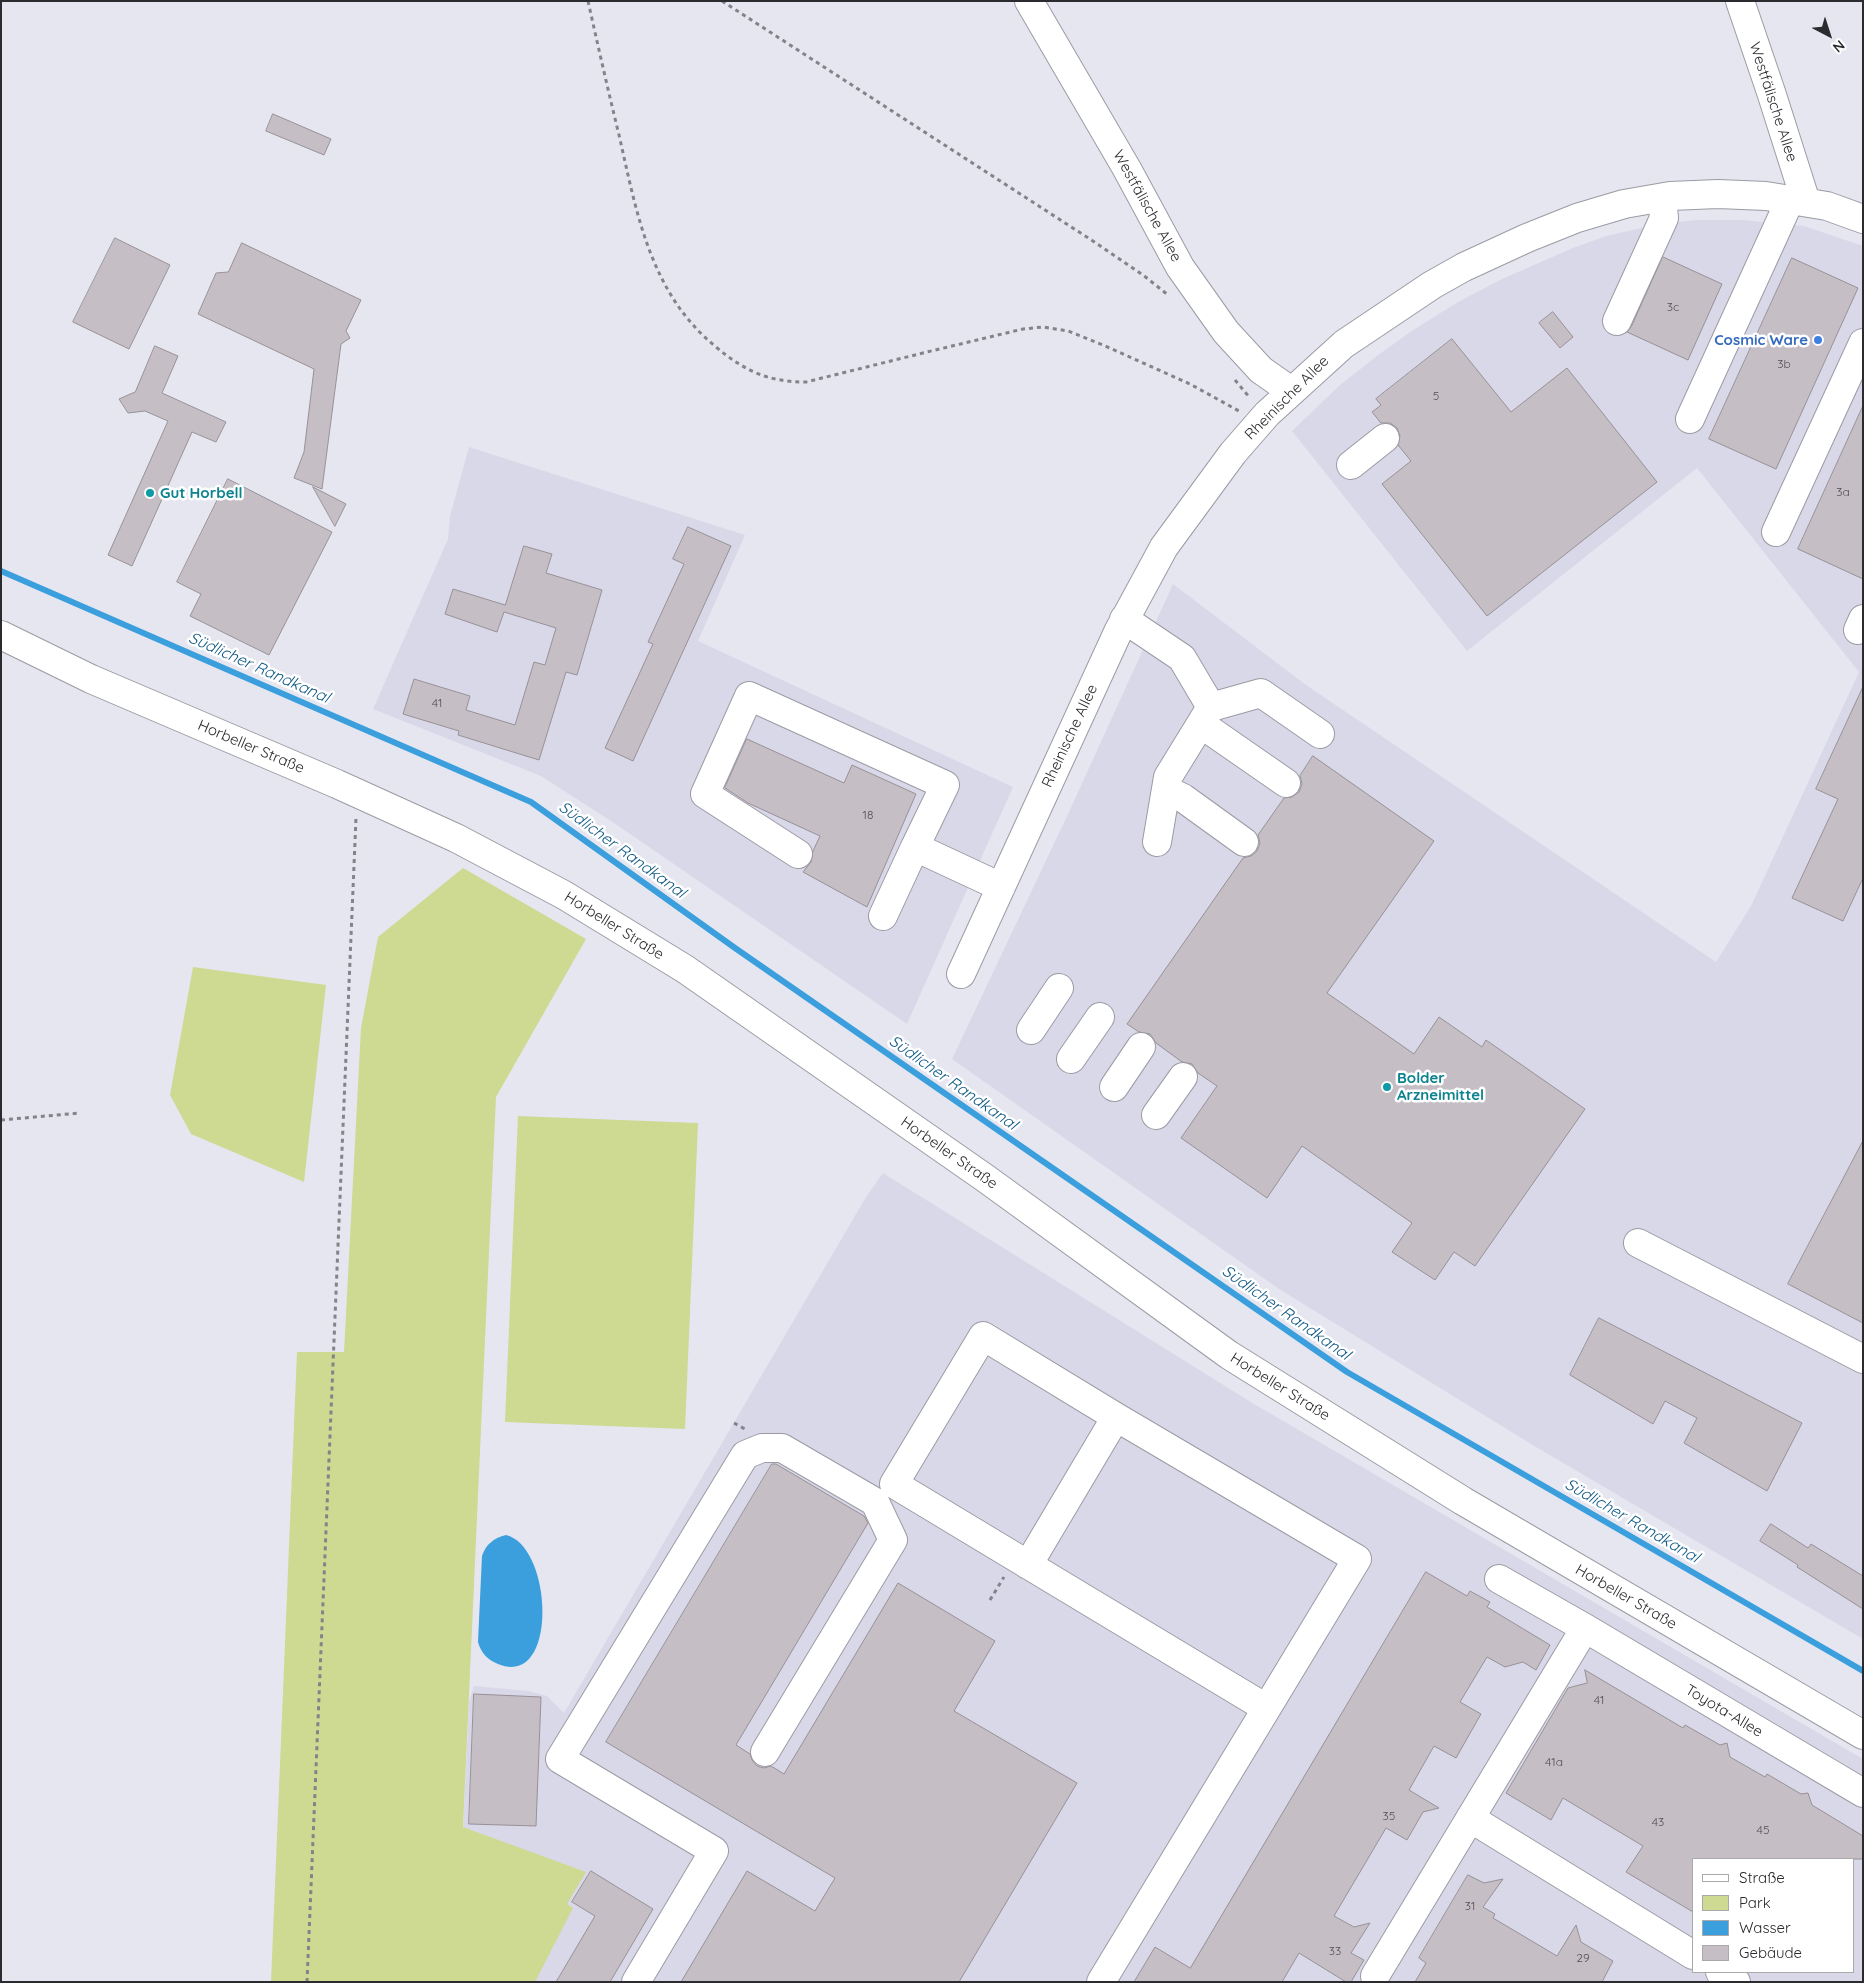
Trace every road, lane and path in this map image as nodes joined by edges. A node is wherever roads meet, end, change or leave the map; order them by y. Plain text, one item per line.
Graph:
1 (588, 1) edge
2 (722, 1) edge
3 (1029, 1) edge
4 (1740, 1) edge
5 (1662, 198) junction
6 (1797, 201) junction
7 (1863, 219) edge
8 (1173, 298) dead end
9 (1617, 321) dead end
10 (1863, 343) edge
11 (1235, 380) dead end
12 (1291, 391) junction
13 (1263, 418) junction
14 (1690, 419) dead end
15 (1385, 438) dead end
16 (1351, 464) dead end
17 (1776, 532) dead end
18 (1124, 619) junction
19 (1, 635) edge
20 (1206, 716) junction
21 (1320, 734) dead end
22 (1286, 783) dead end
23 (1166, 790) junction
24 (357, 793) junction
25 (1157, 842) dead end
26 (1244, 842) dead end
27 (916, 847) junction
28 (798, 854) dead end
29 (1000, 887) junction
30 (883, 916) dead end
31 (961, 974) dead end
32 (1059, 988) dead end
33 (1100, 1017) dead end
34 (1031, 1030) dead end
35 (1141, 1047) dead end
36 (1071, 1059) dead end
37 (1183, 1077) dead end
38 (1114, 1087) dead end
39 (80, 1113) dead end
40 (1156, 1116) dead end
41 (1, 1120) edge
42 (1638, 1243) dead end
43 (1863, 1360) edge
44 (1116, 1417) junction
45 (1028, 1565) junction
46 (1499, 1579) dead end
47 (1585, 1628) junction
48 (1266, 1708) junction
49 (1863, 1735) edge
50 (765, 1752) dead end
51 (1863, 1794) edge
52 (1470, 1818) junction
53 (1692, 1954) edge
54 (1722, 1973) edge
55 (1375, 1976) dead end
56 (307, 1982) edge
57 (636, 1982) edge
58 (1101, 1982) edge
59 (1736, 1982) edge

1 - 13 path
2 - 8 path
3 - 12 street, Westfälische Allee
4 - 6 street, Westfälische Allee
5 - 6 street, Rheinische Allee
5 - 9 street
5 - 12 street, Rheinische Allee
6 - 7 street, Rheinische Allee
6 - 14 street
10 - 17 street
11 - 13 path
12 - 13 street, Rheinische Allee
13 - 18 street, Rheinische Allee
15 - 16 street
18 - 20 street
18 - 29 street, Rheinische Allee
19 - 24 street, Horbeller Straße
20 - 21 street
20 - 22 street
20 - 23 street
23 - 25 street
23 - 26 street
24 - 49 street, Horbeller Straße
24 - 56 path
27 - 28 street
27 - 29 street
27 - 30 street
29 - 31 street, Rheinische Allee
32 - 34 street
33 - 36 street
35 - 38 street
37 - 40 street
39 - 41 path
42 - 43 street
44 - 45 street
44 - 45 street
44 - 48 street
45 - 48 street
46 - 47 street, Toyota-Allee
47 - 51 street, Toyota-Allee
47 - 52 street
48 - 58 street
50 - 57 street
52 - 53 street
52 - 55 street
54 - 59 street

